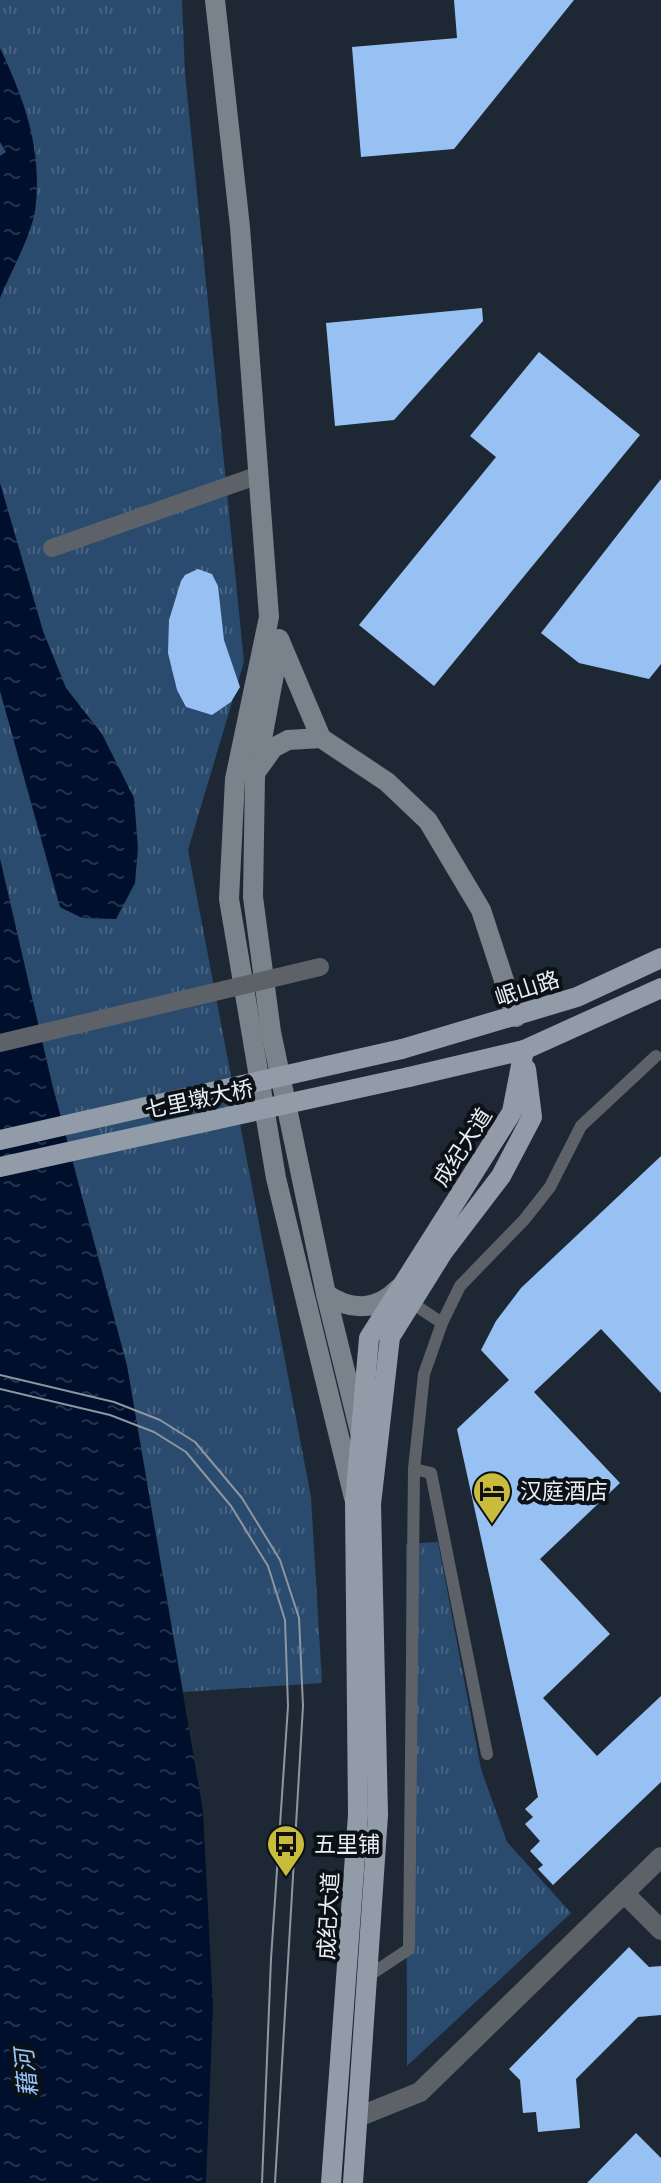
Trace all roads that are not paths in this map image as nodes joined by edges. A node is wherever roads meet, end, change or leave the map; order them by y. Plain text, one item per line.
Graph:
1 (215, 0) edge
2 (259, 475) junction
3 (52, 548) dead end
4 (269, 617) junction
5 (280, 642) junction
6 (321, 738) junction
7 (255, 777) junction
8 (661, 958) edge
9 (320, 967) dead end
10 (661, 988) edge
11 (516, 1017) junction
12 (0, 1043) edge
13 (402, 1049) joint
14 (524, 1050) junction
15 (656, 1056) dead end
16 (0, 1140) edge
17 (0, 1167) edge
18 (326, 1294) junction
19 (406, 1294) junction
20 (442, 1323) junction
21 (360, 1435) junction
22 (414, 1469) junction
23 (373, 1487) junction
24 (355, 1502) junction
25 (487, 1754) dead end
26 (661, 1857) edge
27 (624, 1893) junction
28 (661, 1930) edge
29 (370, 1975) junction
30 (358, 2117) junction
31 (331, 2183) edge
32 (353, 2183) edge

1 - 2 main road
2 - 3 street
2 - 4 main road
4 - 5 main road
4 - 24 main road
5 - 6 main road
5 - 7 main road
6 - 7 main road
6 - 11 main road
7 - 18 main road
8 - 11 main road, 岷山路
9 - 12 street, bridge
10 - 14 main road
11 - 13 main road, 岷山路
13 - 16 main road, 七里墩大桥, bridge
14 - 17 main road, 七里墩大桥, bridge
14 - 19 main road, 成纪大道
15 - 20 lane
18 - 19 main road
18 - 21 main road
19 - 20 lane
19 - 21 main road, 成纪大道
19 - 23 main road, 成纪大道
20 - 22 lane
21 - 23 main road
21 - 24 main road, 成纪大道
22 - 25 lane
22 - 29 lane
23 - 29 main road, 成纪大道
24 - 31 main road, 成纪大道
26 - 27 street
27 - 28 street
27 - 30 street
29 - 30 main road, 成纪大道
30 - 32 main road, 成纪大道

